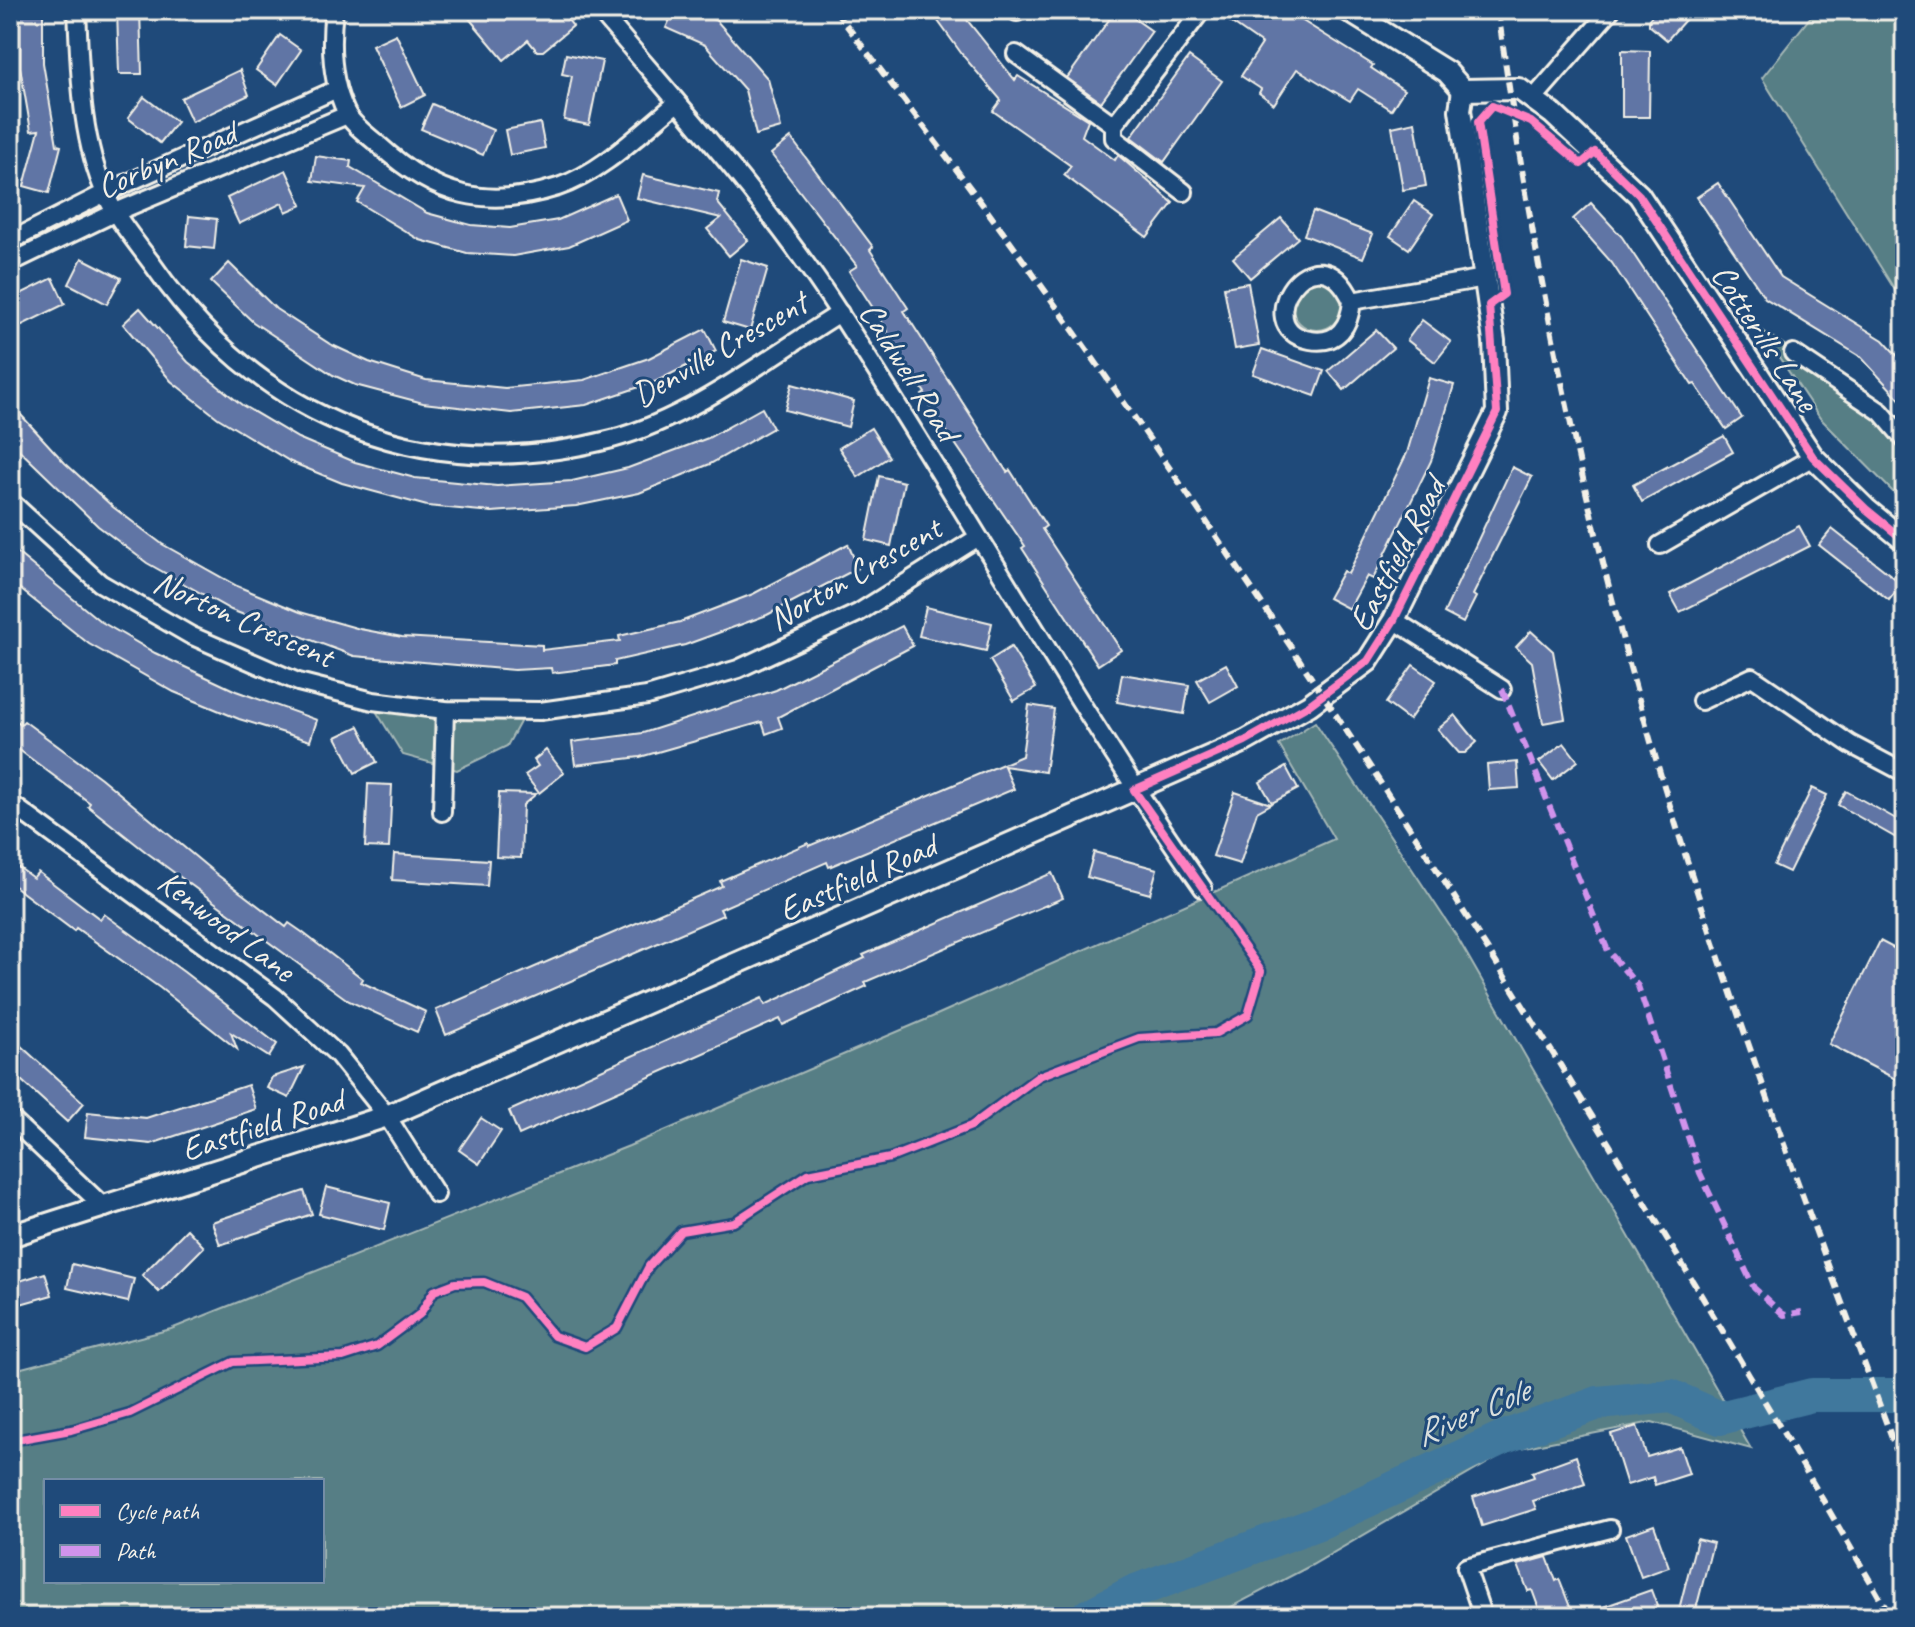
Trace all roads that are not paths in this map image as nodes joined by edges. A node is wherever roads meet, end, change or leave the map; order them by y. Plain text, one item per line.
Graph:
1 (77, 10) edge
2 (334, 10) edge
3 (599, 10) edge
4 (1202, 10) edge
5 (1347, 10) edge
6 (1611, 10) edge
7 (1016, 54) dead end
8 (337, 89) junction
9 (1463, 90) junction
10 (1534, 98) junction
11 (677, 103) junction
12 (347, 115) junction
13 (1114, 125) junction
14 (1184, 192) dead end
15 (105, 193) junction
16 (116, 212) junction
17 (10, 241) edge
18 (10, 263) edge
19 (1485, 278) junction
20 (1352, 301) junction
21 (840, 313) junction
22 (1793, 353) dead end
23 (1905, 440) edge
24 (1813, 457) junction
25 (10, 501) edge
26 (977, 538) junction
27 (1905, 541) edge
28 (1660, 545) dead end
29 (1394, 620) junction
30 (1502, 689) dead end
31 (1701, 701) dead end
32 (445, 710) junction
33 (1905, 773) edge
34 (1134, 790) junction
35 (10, 803) edge
36 (442, 812) dead end
37 (1203, 888) dead end
38 (387, 1116) junction
39 (10, 1118) edge
40 (436, 1194) dead end
41 (105, 1208) junction
42 (10, 1236) edge
43 (1610, 1529) dead end
44 (1483, 1617) edge

1 - 15 street, Denville Crescent
2 - 8 street
3 - 11 street, Caldwell Road
4 - 13 street
5 - 9 street
6 - 10 street
7 - 13 street
8 - 12 street
8 - 15 street, Corbyn Road
9 - 10 street, Cotterills Lane
9 - 19 street, Eastfield Road
10 - 24 street, Cotterills Lane
11 - 12 street
11 - 21 street, Caldwell Road
12 - 16 street, Corbyn Road
13 - 14 street
15 - 16 street, Denville Crescent
15 - 17 street, Corbyn Road
16 - 18 street, Corbyn Road
16 - 21 street, Denville Crescent
19 - 20 street
19 - 29 street, Eastfield Road
20 - 20 street
21 - 26 street, Caldwell Road
22 - 23 street
24 - 27 street, Cotterills Lane
24 - 28 street
25 - 32 street, Norton Crescent
26 - 32 street, Norton Crescent
26 - 34 street, Caldwell Road
29 - 30 street
29 - 34 street, Eastfield Road
31 - 33 street
32 - 36 street
34 - 37 street, Caldwell Road
34 - 38 street, Eastfield Road
35 - 38 street, Kenwood Lane
38 - 40 street, Kenwood Lane
38 - 41 street, Eastfield Road
39 - 41 street
41 - 42 street, Eastfield Road
43 - 44 street

